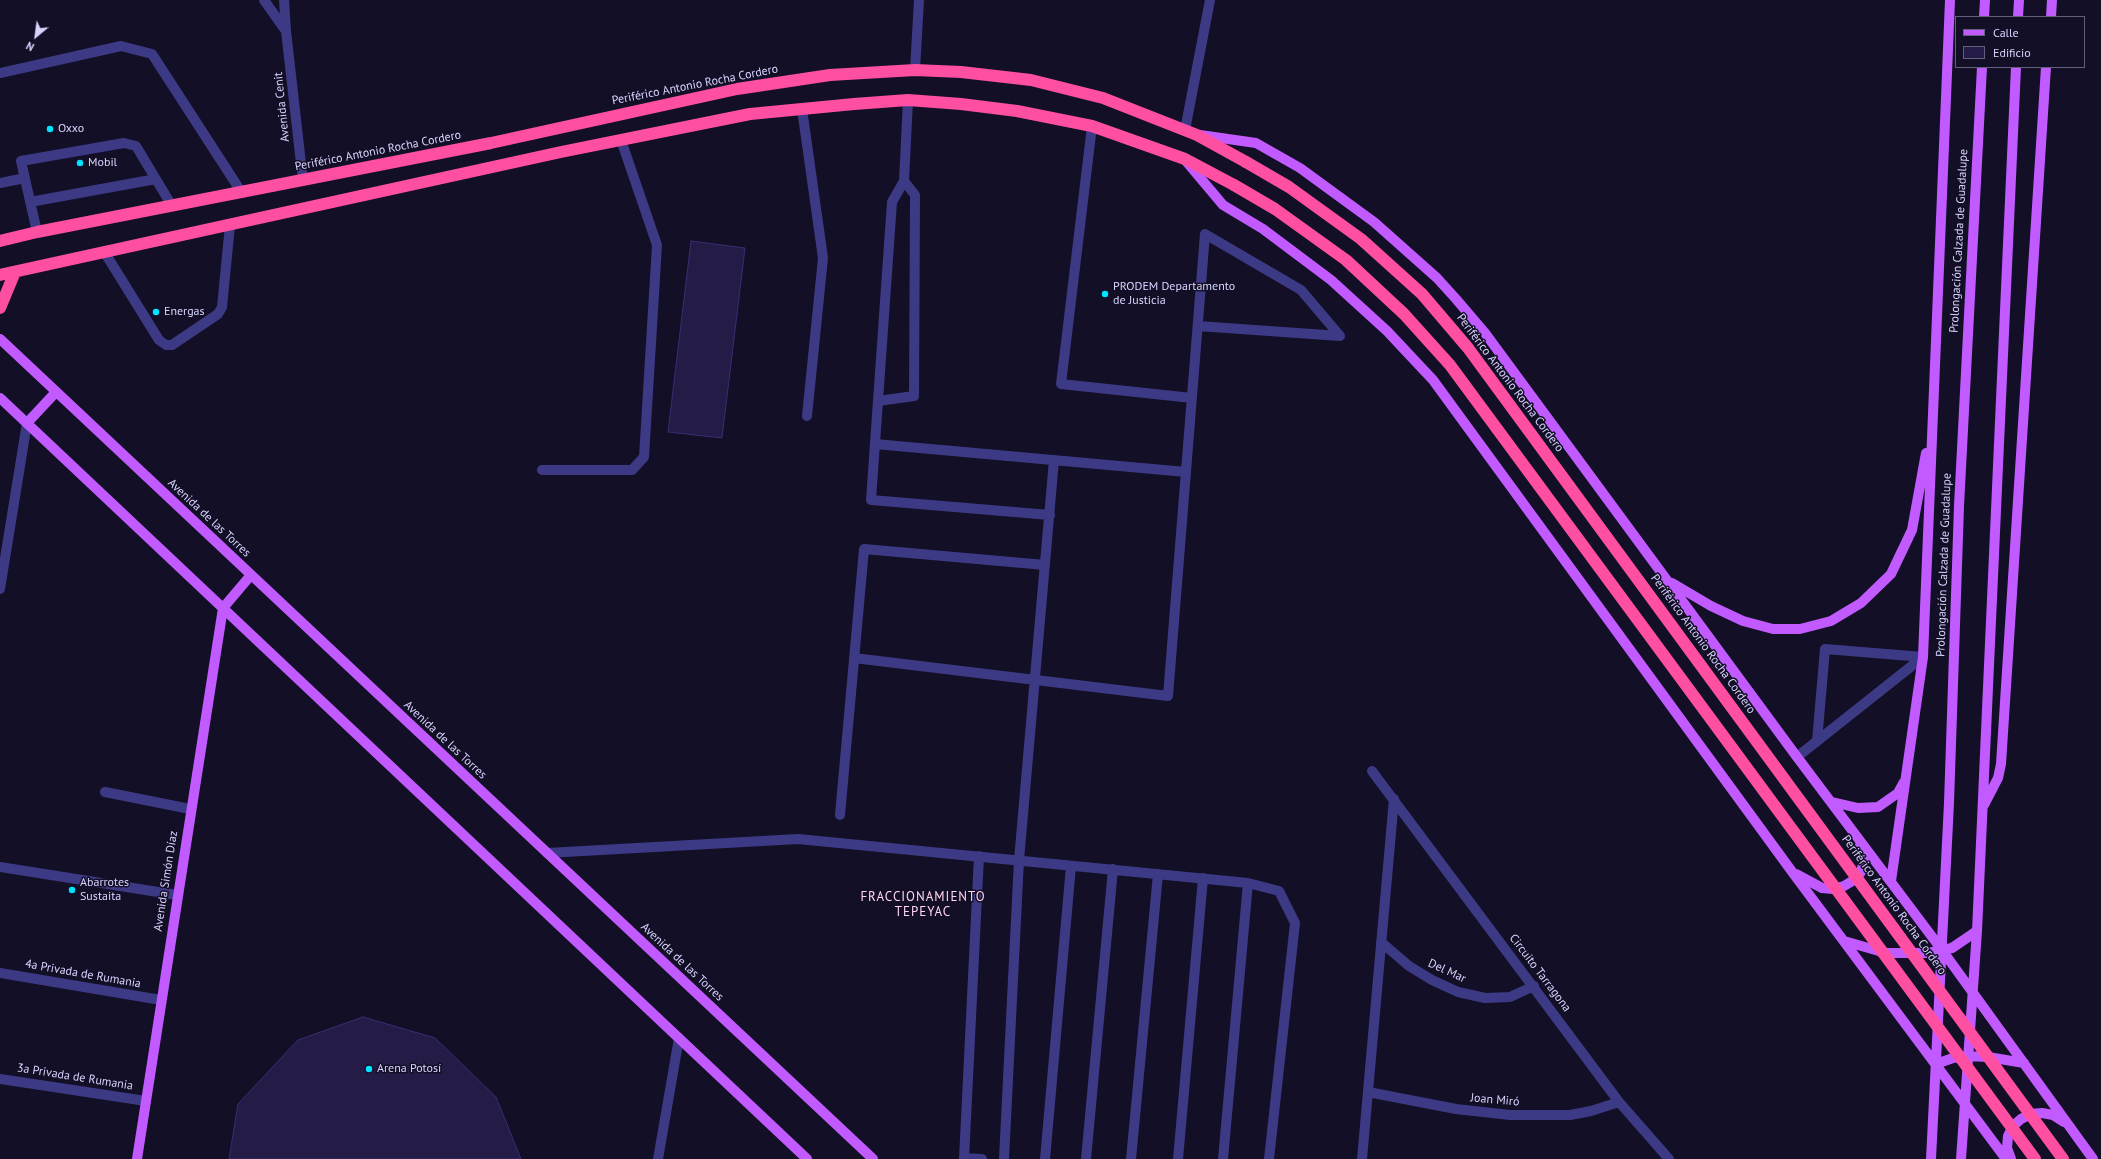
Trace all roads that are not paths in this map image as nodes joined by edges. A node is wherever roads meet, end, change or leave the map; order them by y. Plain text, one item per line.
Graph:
1 (264, 0) edge
2 (284, 0) edge
3 (919, 0) edge
4 (1210, 0) edge
5 (1950, 0) edge
6 (1985, 0) edge
7 (2019, 0) edge
8 (2052, 0) edge
9 (1984, 16) edge
10 (2018, 16) edge
11 (2051, 16) edge
12 (286, 31) junction
13 (1982, 68) edge
14 (2016, 68) edge
15 (2046, 68) edge
16 (915, 70) junction
17 (0, 72) edge
18 (908, 100) junction
19 (802, 109) junction
20 (1092, 126) junction
21 (1184, 130) junction
22 (1197, 135) junction
23 (621, 140) junction
24 (1185, 159) junction
25 (25, 178) junction
26 (156, 179) junction
27 (303, 181) junction
28 (904, 181) junction
29 (0, 183) edge
30 (242, 193) junction
31 (30, 202) junction
32 (172, 206) junction
33 (230, 225) junction
34 (37, 232) junction
35 (0, 241) edge
36 (105, 253) junction
37 (15, 272) junction
38 (0, 275) edge
39 (0, 308) edge
40 (1198, 326) junction
41 (0, 340) edge
42 (56, 392) junction
43 (0, 398) edge
44 (1192, 398) junction
45 (878, 401) junction
46 (807, 416) dead end
47 (1932, 418) junction
48 (27, 423) junction
49 (875, 444) junction
50 (1054, 460) junction
51 (542, 470) dead end
52 (1186, 472) junction
53 (1050, 515) junction
54 (1045, 565) junction
55 (251, 575) junction
56 (1668, 581) junction
57 (0, 589) edge
58 (223, 608) junction
59 (1923, 657) junction
60 (854, 658) junction
61 (1035, 680) junction
62 (1817, 741) junction
63 (1797, 757) junction
64 (1372, 771) dead end
65 (1907, 775) junction
66 (105, 792) dead end
67 (1394, 799) junction
68 (1832, 802) junction
69 (1982, 808) junction
70 (190, 809) junction
71 (840, 815) dead end
72 (1856, 836) junction
73 (547, 853) junction
74 (978, 856) junction
75 (1019, 860) junction
76 (1071, 866) junction
77 (0, 867) edge
78 (1113, 870) junction
79 (1793, 873) junction
80 (1158, 874) junction
81 (1203, 878) junction
82 (1248, 882) junction
83 (1891, 882) junction
84 (178, 895) junction
85 (1977, 931) junction
86 (1844, 941) junction
87 (1381, 942) junction
88 (1942, 950) junction
89 (0, 973) edge
90 (1534, 986) junction
91 (1973, 993) junction
92 (161, 1000) junction
93 (679, 1038) junction
94 (1968, 1056) junction
95 (2024, 1063) junction
96 (1936, 1064) junction
97 (0, 1079) edge
98 (1368, 1092) junction
99 (146, 1101) junction
100 (1620, 1102) junction
101 (1964, 1102) junction
102 (2074, 1132) junction
103 (964, 1158) edge
104 (137, 1159) edge
105 (658, 1159) edge
106 (807, 1159) edge
107 (873, 1159) edge
108 (982, 1159) edge
109 (1004, 1159) edge
110 (1045, 1159) edge
111 (1086, 1159) edge
112 (1131, 1159) edge
113 (1178, 1159) edge
114 (1223, 1159) edge
115 (1269, 1159) edge
116 (1362, 1159) edge
117 (1668, 1159) edge
118 (1930, 1159) edge
119 (1961, 1159) edge
120 (2006, 1159) edge
121 (2011, 1159) edge
122 (2035, 1159) edge
123 (2063, 1159) edge
124 (2093, 1159) edge

1 - 12 street, Avenida Cenit
2 - 12 street, Avenida Cenit
3 - 16 street
4 - 21 street
5 - 47 main road
6 - 9 main road
7 - 10 main road
8 - 11 main road
12 - 27 street, Avenida Cenit
13 - 88 main road, Prolongación Calzada de Guadalupe
14 - 69 main road
15 - 69 main road
16 - 21 highway, Periférico Antonio Rocha Cordero
16 - 27 highway, Periférico Antonio Rocha Cordero
17 - 30 street
18 - 19 highway
18 - 20 highway
18 - 28 street
19 - 23 highway
19 - 46 street
20 - 24 highway
20 - 44 street
21 - 22 highway, Periférico Antonio Rocha Cordero
22 - 56 main road
22 - 123 highway, Periférico Antonio Rocha Cordero, bridge
23 - 33 highway
23 - 51 street
24 - 79 main road
24 - 122 highway, bridge
25 - 26 street
25 - 29 street
25 - 31 street
26 - 31 street
26 - 32 street
27 - 30 highway, Periférico Antonio Rocha Cordero
28 - 45 street
28 - 45 street
30 - 32 highway, Periférico Antonio Rocha Cordero
31 - 34 street
32 - 34 highway, Periférico Antonio Rocha Cordero
33 - 36 highway
33 - 36 street
34 - 35 highway, Periférico Antonio Rocha Cordero
36 - 37 highway
37 - 38 highway
37 - 39 highway
40 - 40 street
40 - 44 street
41 - 42 main road, Avenida de las Torres
42 - 48 main road
42 - 55 main road, Avenida de las Torres
43 - 48 main road
44 - 52 street
45 - 49 street
47 - 56 main road
47 - 59 main road
48 - 57 street
48 - 58 main road
49 - 50 street
49 - 53 street
50 - 52 street
50 - 53 street
52 - 61 street
53 - 54 street
54 - 60 street
54 - 61 street
55 - 58 main road
55 - 73 main road, Avenida de las Torres
56 - 63 main road
58 - 70 main road, Avenida Simón Díaz
58 - 93 main road
59 - 62 street
59 - 62 street
59 - 65 main road
60 - 61 street
60 - 71 street
61 - 75 street
62 - 63 street
63 - 68 main road
64 - 67 street, Circuito Tarragona
65 - 68 main road
65 - 83 main road
66 - 70 street
67 - 87 street
67 - 90 street, Circuito Tarragona
68 - 72 main road
69 - 85 main road
70 - 84 main road, Avenida Simón Díaz
72 - 79 main road
72 - 83 main road
73 - 74 street
73 - 107 main road, Avenida de las Torres
74 - 75 street
74 - 103 street
75 - 76 street
75 - 109 street
76 - 78 street
76 - 110 street
77 - 84 street
78 - 80 street
78 - 111 street
79 - 86 main road
80 - 81 street
80 - 112 street
81 - 82 street
81 - 113 street
82 - 114 street
82 - 115 street
83 - 88 main road
84 - 92 main road, Avenida Simón Díaz
85 - 88 main road
85 - 91 main road
86 - 88 main road
86 - 96 main road
87 - 90 street, Del Mar
87 - 98 street
88 - 91 main road
88 - 96 main road, Prolongación Calzada de Guadalupe
89 - 92 street, 4a Privada de Rumania
90 - 100 street, Circuito Tarragona
91 - 94 main road
91 - 95 main road
92 - 99 main road, Avenida Simón Díaz
93 - 105 street
93 - 106 main road
94 - 95 main road
94 - 96 main road
94 - 101 main road
95 - 102 main road
96 - 101 main road
96 - 118 main road, Prolongación Calzada de Guadalupe
97 - 99 street, 3a Privada de Rumania
98 - 100 street, Joan Miró
98 - 116 street
99 - 104 main road, Avenida Simón Díaz
100 - 117 street, Circuito Tarragona
101 - 119 main road
101 - 120 main road
102 - 121 main road
102 - 124 main road
103 - 108 street

